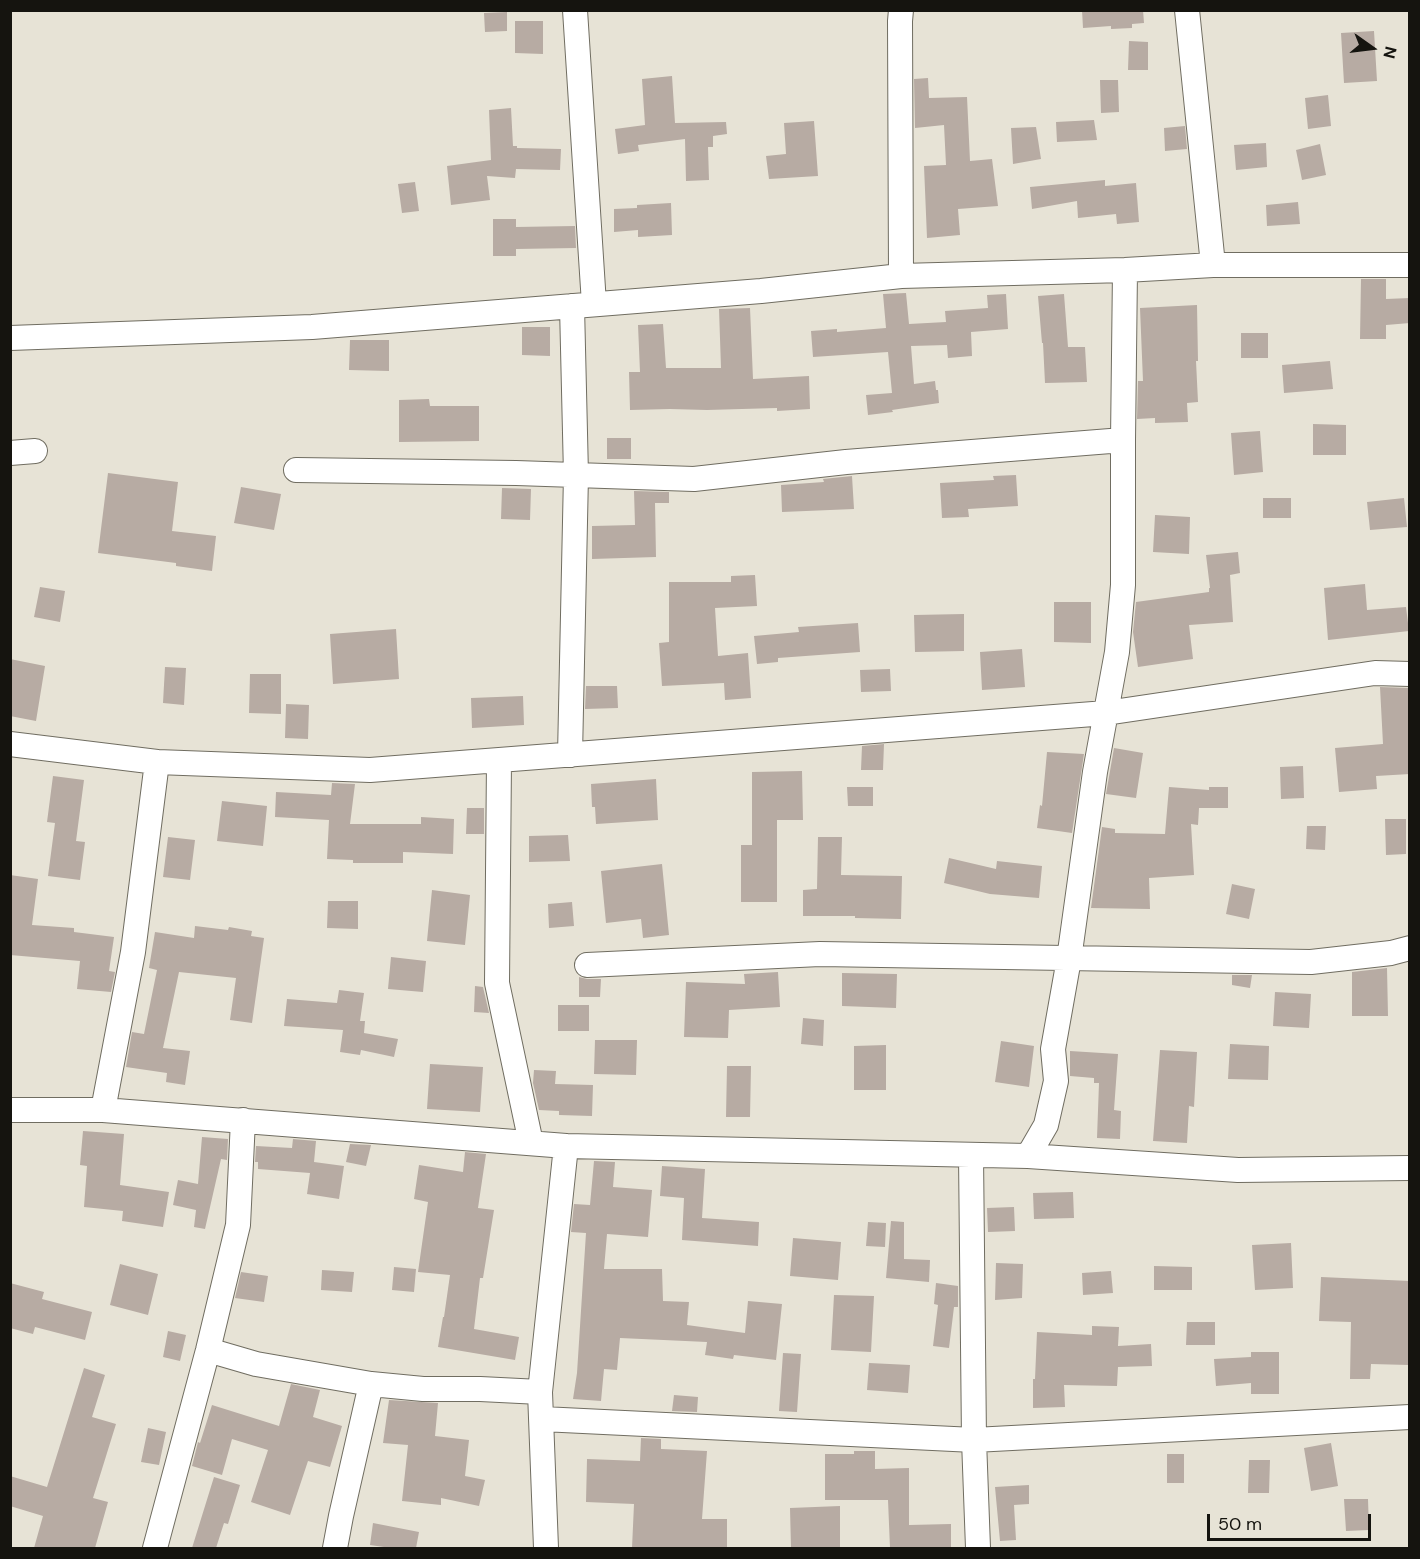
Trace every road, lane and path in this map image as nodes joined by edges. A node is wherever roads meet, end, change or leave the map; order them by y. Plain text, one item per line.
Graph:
1 (575, 10) edge
2 (901, 10) edge
3 (1187, 10) edge
4 (1213, 265) junction
5 (1410, 265) edge
6 (1125, 270) junction
7 (901, 276) junction
8 (583, 305) junction
9 (10, 338) edge
10 (1123, 440) junction
11 (35, 451) dead end
12 (10, 453) edge
13 (296, 470) dead end
14 (576, 476) junction
15 (1410, 674) edge
16 (1107, 713) junction
17 (10, 744) edge
18 (570, 755) junction
19 (499, 761) junction
20 (157, 762) junction
21 (1410, 948) edge
22 (1069, 959) junction
23 (587, 965) dead end
24 (10, 1110) edge
25 (103, 1110) junction
26 (243, 1120) junction
27 (531, 1143) junction
28 (566, 1146) junction
29 (971, 1155) junction
30 (1028, 1156) junction
31 (1410, 1168) edge
32 (208, 1350) junction
33 (370, 1384) junction
34 (540, 1392) junction
35 (1410, 1417) edge
36 (542, 1419) junction
37 (974, 1440) junction
38 (155, 1548) edge
39 (335, 1548) edge
40 (546, 1548) edge
41 (978, 1548) edge

1 - 8 street
2 - 7 street
3 - 4 street
4 - 5 street
4 - 6 street
6 - 7 street
6 - 10 street
7 - 8 street
8 - 9 street
8 - 14 street
10 - 14 street
10 - 16 street
11 - 12 street
13 - 14 street
14 - 18 street
15 - 16 street
16 - 18 street
16 - 22 street
17 - 20 street
18 - 19 street
19 - 20 street
19 - 27 street
20 - 25 street
21 - 22 street
22 - 23 street
22 - 30 street
24 - 25 street
25 - 26 street
26 - 27 street
26 - 32 street
27 - 28 street
28 - 29 street
28 - 34 street
29 - 30 street
29 - 37 street
30 - 31 street
32 - 33 street
32 - 38 street
33 - 34 street
33 - 39 street
34 - 36 street
35 - 37 street
36 - 37 street
36 - 40 street
37 - 41 street

